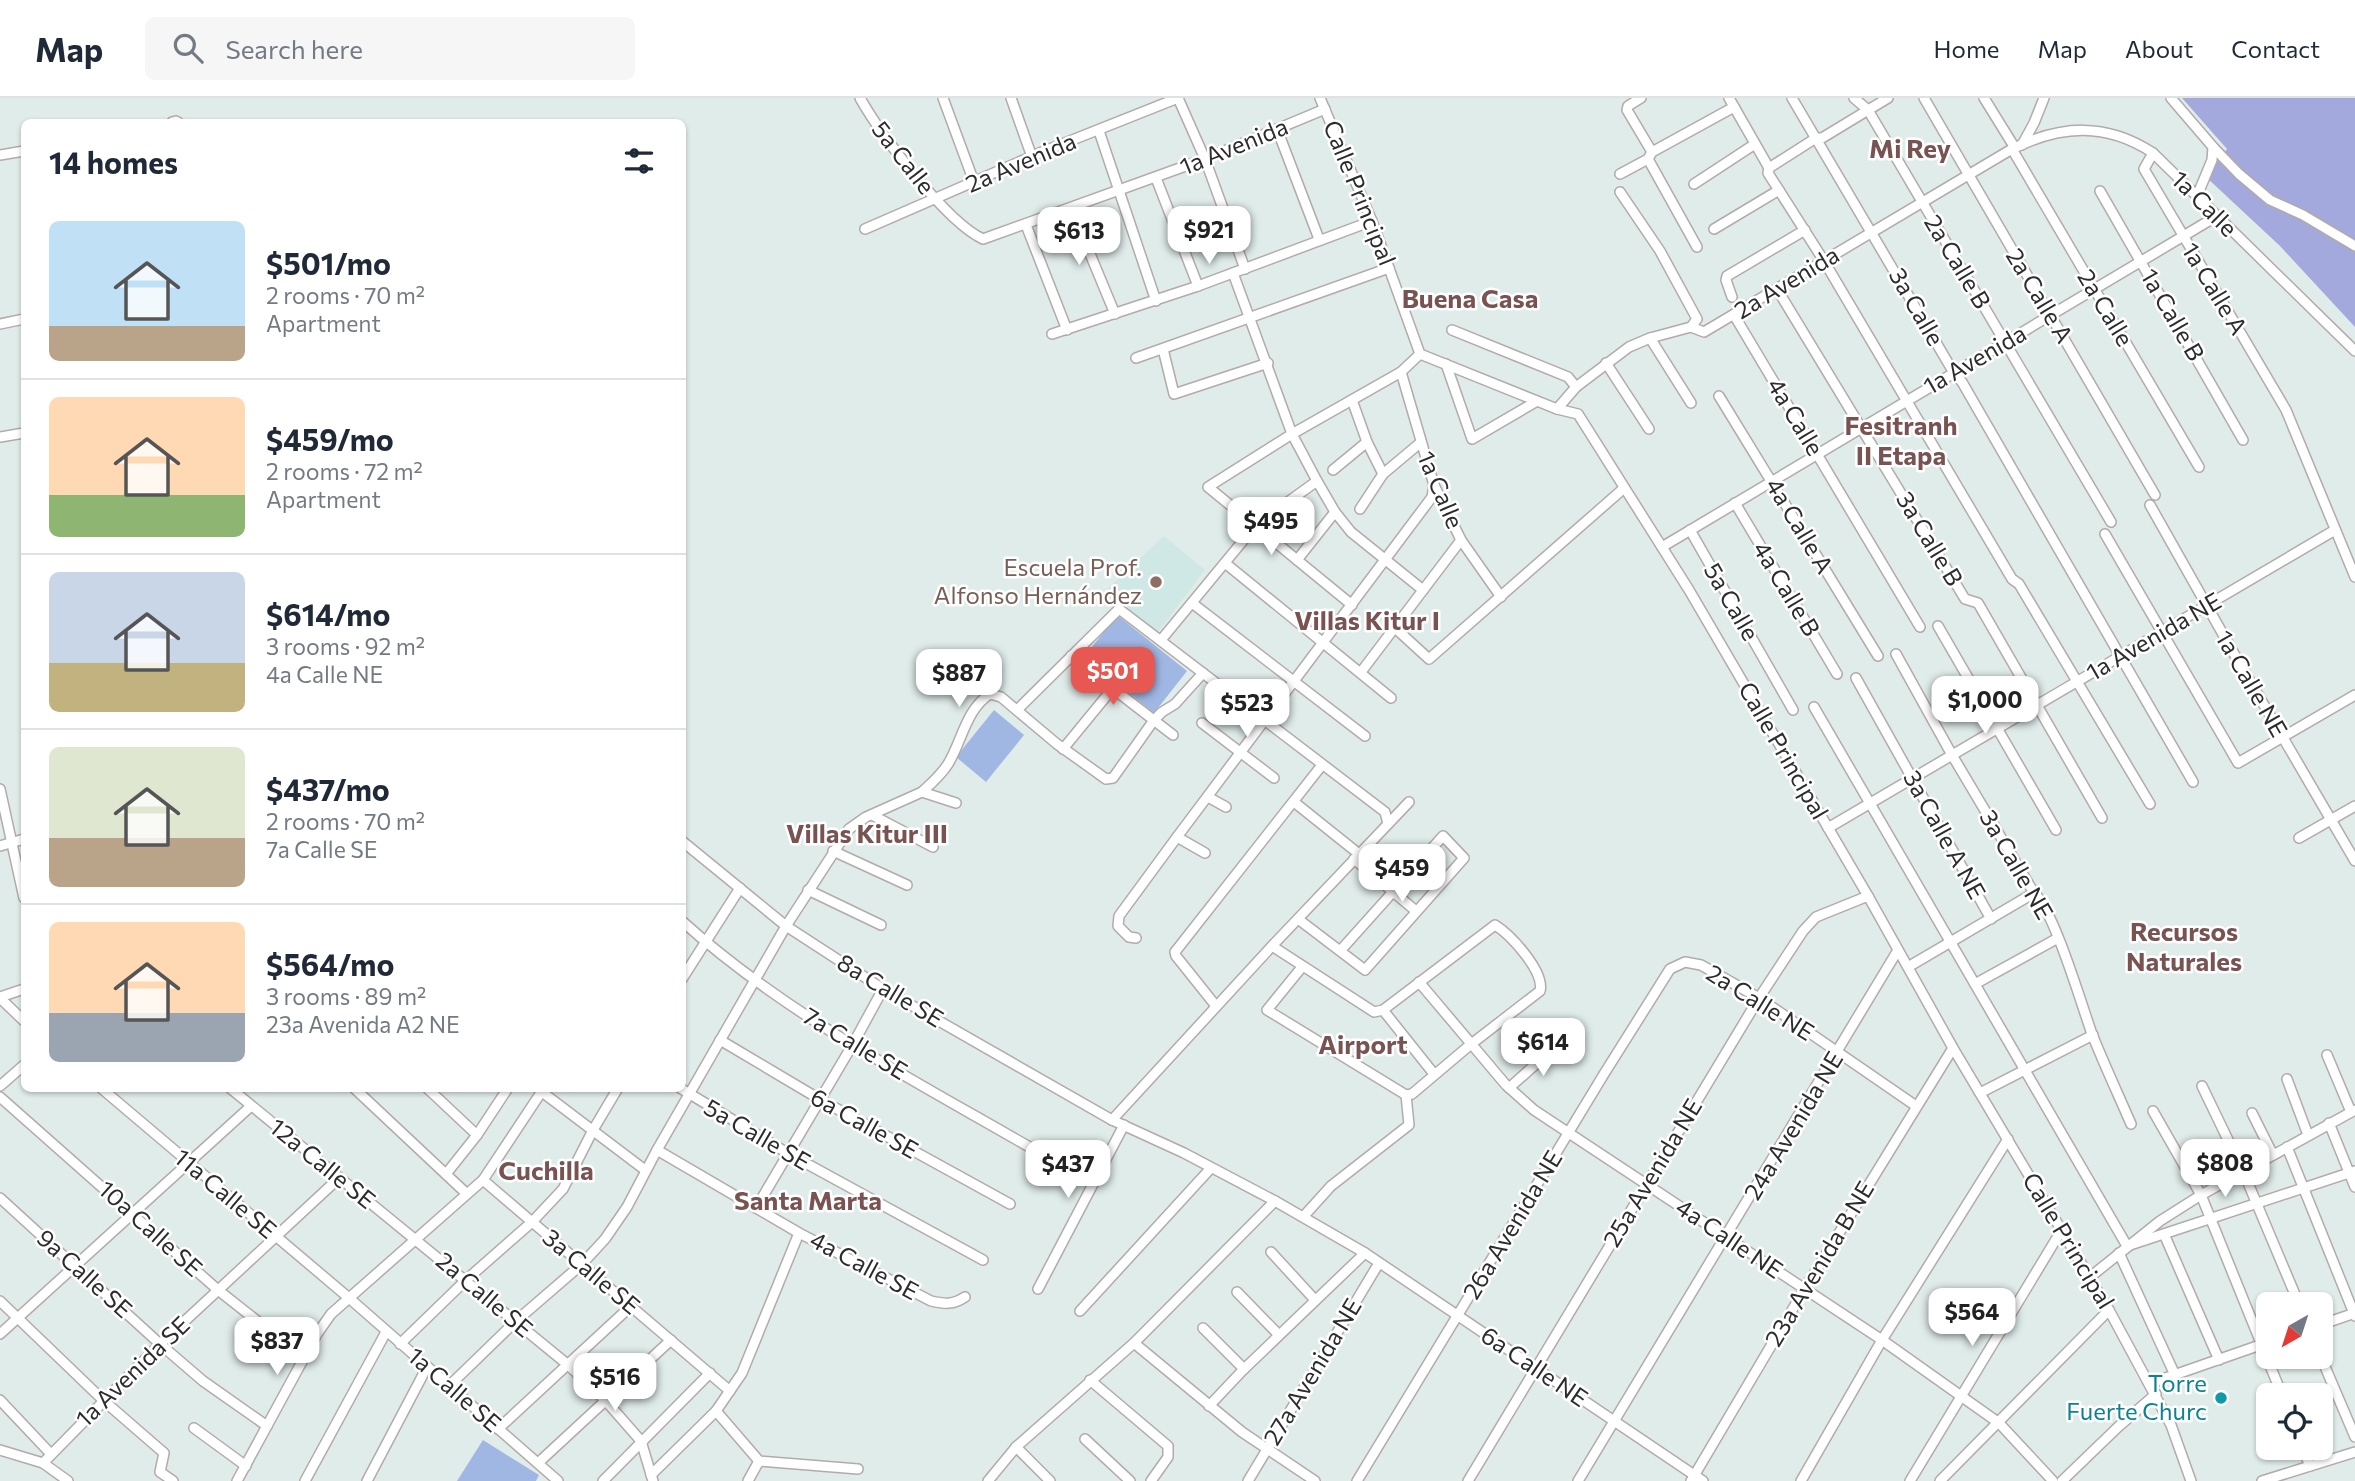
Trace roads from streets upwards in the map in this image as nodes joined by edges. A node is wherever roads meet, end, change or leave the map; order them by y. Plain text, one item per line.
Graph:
1 (860, 98) edge
2 (943, 98) edge
3 (1011, 98) edge
4 (1178, 98) edge
5 (1320, 98) edge
6 (1641, 98) edge
7 (1792, 98) edge
8 (1854, 98) edge
9 (1888, 98) edge
10 (1924, 98) edge
11 (1984, 98) edge
12 (2044, 98) edge
13 (2171, 98) edge
14 (1732, 102) edge
15 (1325, 109) junction
16 (1868, 110) junction
17 (1278, 129) junction
18 (1099, 131) junction
19 (1816, 138) junction
20 (1755, 144) junction
21 (2016, 147) junction
22 (2213, 147) junction
23 (21, 152) edge
24 (2153, 153) junction
25 (0, 155) edge
26 (1650, 156) junction
27 (1032, 157) junction
28 (1205, 159) junction
29 (1769, 168) junction
30 (1620, 174) dead end
31 (1968, 176) junction
32 (1156, 178) junction
33 (974, 183) junction
34 (1694, 184) dead end
35 (1118, 190) junction
36 (1779, 190) junction
37 (2100, 191) dead end
38 (1620, 192) dead end
39 (2197, 196) junction
40 (934, 199) junction
41 (1922, 202) junction
42 (1071, 208) junction
43 (2217, 216) junction
44 (1372, 221) junction
45 (1026, 225) junction
46 (864, 229) dead end
47 (1714, 229) dead end
48 (1805, 230) junction
49 (1872, 232) junction
50 (2184, 237) junction
51 (984, 239) joint
52 (1319, 239) junction
53 (2355, 246) edge
54 (1697, 247) dead end
55 (1824, 261) junction
56 (2141, 261) junction
57 (1389, 268) junction
58 (1245, 269) junction
59 (1233, 273) junction
60 (1198, 286) junction
61 (1777, 289) junction
62 (2095, 289) junction
63 (1732, 297) dead end
64 (1156, 301) junction
65 (1115, 314) junction
66 (1734, 315) junction
67 (2051, 315) junction
68 (1250, 319) junction
69 (21, 320) edge
70 (0, 324) edge
71 (1691, 327) junction
72 (1067, 330) junction
73 (1452, 330) dead end
74 (1052, 334) dead end
75 (1650, 338) junction
76 (2005, 342) junction
77 (1163, 349) junction
78 (2355, 351) edge
79 (1420, 354) junction
80 (1136, 358) dead end
81 (1268, 363) junction
82 (1606, 363) junction
83 (1446, 364) junction
84 (1401, 372) junction
85 (1954, 373) junction
86 (1576, 387) junction
87 (1719, 396) dead end
88 (1352, 400) junction
89 (1906, 400) junction
90 (1537, 401) junction
91 (1691, 403) dead end
92 (1557, 409) junction
93 (1861, 426) junction
94 (1649, 429) dead end
95 (21, 434) edge
96 (1292, 434) junction
97 (0, 437) edge
98 (2243, 440) dead end
99 (1367, 442) junction
100 (1420, 443) junction
101 (1817, 453) junction
102 (2199, 467) dead end
103 (1333, 470) dead end
104 (1382, 474) junction
105 (1317, 481) junction
106 (1772, 481) junction
107 (1623, 489) junction
108 (2155, 495) dead end
109 (1436, 498) junction
110 (1735, 503) junction
111 (2150, 505) dead end
112 (1360, 509) dead end
113 (1335, 512) junction
114 (2111, 522) dead end
115 (1256, 525) junction
116 (1690, 530) junction
117 (2335, 530) junction
118 (2105, 534) dead end
119 (1461, 540) junction
120 (1662, 547) junction
121 (1297, 559) junction
122 (1384, 559) junction
123 (1225, 563) junction
124 (2355, 577) edge
125 (1423, 590) junction
126 (1501, 597) junction
127 (1192, 603) junction
128 (1352, 605) junction
129 (2206, 606) junction
130 (1938, 626) dead end
131 (1394, 627) junction
132 (1920, 627) dead end
133 (2161, 632) junction
134 (1161, 640) junction
135 (1324, 642) junction
136 (1896, 654) dead end
137 (1071, 656) junction
138 (1878, 656) dead end
139 (2119, 657) junction
140 (1361, 672) junction
141 (1203, 673) junction
142 (1837, 674) dead end
143 (1856, 678) dead end
144 (1294, 681) junction
145 (2078, 681) junction
146 (1113, 688) junction
147 (2355, 695) edge
148 (1391, 698) dead end
149 (2036, 706) junction
150 (1814, 707) dead end
151 (1017, 710) junction
152 (1793, 710) dead end
153 (1154, 720) junction
154 (1264, 721) junction
155 (1202, 723) dead end
156 (1998, 728) junction
157 (1173, 735) dead end
158 (1366, 736) dead end
159 (2282, 737) junction
160 (1063, 749) junction
161 (1241, 753) junction
162 (1952, 755) junction
163 (1322, 765) junction
164 (1912, 778) junction
165 (1274, 779) dead end
166 (2193, 782) dead end
167 (0, 789) edge
168 (922, 792) junction
169 (1208, 797) junction
170 (1294, 802) junction
171 (956, 803) dead end
172 (1409, 803) dead end
173 (1870, 803) junction
174 (2150, 804) dead end
175 (2355, 806) edge
176 (1226, 807) dead end
177 (872, 815) junction
178 (2102, 818) dead end
179 (2331, 820) junction
180 (1388, 824) junction
181 (1828, 828) junction
182 (2056, 831) dead end
183 (1177, 837) junction
184 (2300, 838) dead end
185 (21, 840) edge
186 (12, 842) junction
187 (686, 844) edge
188 (0, 846) edge
189 (933, 847) dead end
190 (833, 851) junction
191 (1205, 853) dead end
192 (1357, 856) junction
193 (2355, 861) edge
194 (21, 884) edge
195 (907, 885) dead end
196 (740, 888) junction
197 (808, 890) junction
198 (1394, 892) junction
199 (2034, 893) junction
200 (1868, 896) junction
201 (1416, 911) junction
202 (1298, 919) junction
203 (1991, 919) junction
204 (686, 924) edge
205 (881, 925) dead end
206 (786, 926) junction
207 (1136, 938) dead end
208 (2058, 938) junction
209 (705, 941) junction
210 (1951, 943) junction
211 (1272, 946) junction
212 (1898, 950) junction
213 (1340, 951) junction
214 (1302, 967) junction
215 (1908, 967) junction
216 (1670, 970) joint
217 (686, 972) edge
218 (754, 981) junction
219 (1419, 982) junction
220 (1975, 984) junction
221 (883, 989) junction
222 (21, 990) edge
223 (0, 998) edge
224 (1759, 998) junction
225 (1216, 1006) junction
226 (1382, 1010) junction
227 (21, 1018) edge
228 (2093, 1034) junction
229 (720, 1041) junction
230 (853, 1044) junction
231 (1470, 1045) junction
232 (1556, 1046) dead end
233 (1953, 1048) junction
234 (1838, 1052) junction
235 (2327, 1055) dead end
236 (21, 1068) edge
237 (2024, 1070) junction
238 (1434, 1074) junction
239 (2287, 1079) dead end
240 (0, 1086) edge
241 (2202, 1086) dead end
242 (1509, 1088) junction
243 (106, 1092) edge
244 (234, 1092) edge
245 (358, 1092) edge
246 (431, 1092) edge
247 (505, 1092) edge
248 (542, 1092) edge
249 (546, 1092) edge
250 (616, 1092) edge
251 (685, 1092) edge
252 (1980, 1093) junction
253 (689, 1095) junction
254 (1406, 1096) junction
255 (0, 1097) edge
256 (821, 1100) junction
257 (1916, 1106) junction
258 (250, 1107) junction
259 (2153, 1111) dead end
260 (2353, 1111) edge
261 (2252, 1113) dead end
262 (1112, 1120) junction
263 (2329, 1122) junction
264 (2131, 1124) dead end
265 (1124, 1125) junction
266 (593, 1130) junction
267 (1568, 1134) junction
268 (477, 1135) junction
269 (2308, 1135) junction
270 (2008, 1139) junction
271 (2287, 1147) junction
272 (657, 1150) junction
273 (1038, 1152) dead end
274 (789, 1154) junction
275 (2273, 1155) junction
276 (188, 1163) junction
277 (1212, 1168) junction
278 (645, 1170) junction
279 (2243, 1171) junction
280 (2352, 1172) edge
281 (446, 1174) junction
282 (339, 1178) junction
283 (483, 1180) junction
284 (1647, 1184) junction
285 (2355, 1186) edge
286 (2305, 1188) junction
287 (467, 1194) junction
288 (2201, 1195) junction
289 (0, 1198) edge
290 (1275, 1201) junction
291 (2257, 1203) junction
292 (1010, 1204) dead end
293 (756, 1208) junction
294 (132, 1213) junction
295 (1303, 1217) junction
296 (2211, 1218) junction
297 (532, 1222) junction
298 (2061, 1231) junction
299 (799, 1233) junction
300 (2164, 1234) junction
301 (276, 1236) junction
302 (415, 1238) junction
303 (1726, 1238) junction
304 (2123, 1250) junction
305 (1271, 1252) dead end
306 (1365, 1254) junction
307 (983, 1260) dead end
308 (1379, 1263) junction
309 (582, 1264) junction
310 (75, 1265) junction
311 (2090, 1277) junction
312 (466, 1280) junction
313 (1038, 1289) dead end
314 (218, 1290) junction
315 (1804, 1290) junction
316 (1237, 1292) dead end
317 (2294, 1292) edge
318 (965, 1297) dead end
319 (349, 1298) junction
320 (1315, 1300) junction
321 (0, 1301) edge
322 (631, 1306) junction
323 (2109, 1310) junction
324 (1080, 1311) dead end
325 (2355, 1314) edge
326 (17, 1317) junction
327 (1458, 1317) junction
328 (516, 1321) junction
329 (2333, 1321) edge
330 (2256, 1323) edge
331 (1203, 1328) dead end
332 (386, 1332) junction
333 (0, 1334) edge
334 (1279, 1335) junction
335 (671, 1340) junction
336 (1882, 1340) junction
337 (1134, 1343) junction
338 (160, 1344) junction
339 (400, 1344) junction
340 (2256, 1347) edge
341 (304, 1358) junction
342 (2219, 1360) junction
343 (567, 1364) junction
344 (427, 1367) junction
345 (1536, 1367) junction
346 (1244, 1369) junction
347 (2326, 1369) edge
348 (710, 1373) junction
349 (2175, 1375) junction
350 (1090, 1380) junction
351 (2151, 1384) junction
352 (449, 1385) junction
353 (730, 1391) junction
354 (2156, 1394) junction
355 (1961, 1395) junction
356 (0, 1400) edge
357 (104, 1401) junction
358 (606, 1401) junction
359 (1209, 1406) junction
360 (716, 1411) junction
361 (1614, 1421) junction
362 (1999, 1423) junction
363 (267, 1426) junction
364 (194, 1428) dead end
365 (498, 1429) junction
366 (2355, 1437) edge
367 (1085, 1439) dead end
368 (641, 1441) junction
369 (1016, 1447) junction
370 (1266, 1449) junction
371 (0, 1450) edge
372 (2355, 1452) edge
373 (50, 1453) junction
374 (2307, 1460) edge
375 (759, 1461) junction
376 (43, 1463) junction
377 (538, 1463) junction
378 (246, 1466) junction
379 (2310, 1466) junction
380 (858, 1469) dead end
381 (652, 1478) edge
382 (1696, 1479) edge
383 (556, 1480) edge
384 (68, 1481) edge
385 (173, 1481) edge
386 (237, 1481) edge
387 (305, 1481) edge
388 (367, 1481) edge
389 (603, 1481) edge
390 (748, 1481) edge
391 (988, 1481) edge
392 (1050, 1481) edge
393 (1130, 1481) edge
394 (1151, 1481) edge
395 (1248, 1481) edge
396 (1315, 1481) edge
397 (1357, 1481) edge
398 (1468, 1481) edge
399 (1578, 1481) edge
400 (1801, 1481) edge
401 (1910, 1481) edge
402 (1940, 1481) edge
403 (2053, 1481) edge
404 (2062, 1481) edge
405 (2191, 1481) edge
406 (2262, 1481) edge

1 - 40 street, 5a Calle
2 - 33 street
3 - 27 street
4 - 18 street, 2a Avenida
4 - 28 street
5 - 15 street, Calle Principal
6 - 26 street
7 - 19 street, 3a Calle
8 - 16 street, 2a Calle B
9 - 16 street
10 - 31 street, 2a Calle A
11 - 21 street, 2a Calle
12 - 21 street
13 - 22 street
14 - 20 street
14 - 26 street
15 - 17 street, 1a Avenida
15 - 44 street, Calle Principal
16 - 19 street
16 - 41 street, 2a Calle B
17 - 28 street, 1a Avenida
17 - 52 street
18 - 27 street, 2a Avenida
18 - 35 street
19 - 29 street
19 - 49 street, 3a Calle
20 - 29 street
20 - 34 street
21 - 24 street, 1a Calle
21 - 31 street, 2a Avenida
21 - 62 street, 2a Calle
22 - 39 street
22 - 53 street
23 - 25 street
24 - 39 street, 1a Calle
24 - 50 street, 1a Calle A
26 - 30 street
26 - 54 street
27 - 33 street, 2a Avenida
28 - 32 street, 1a Avenida
28 - 58 street
29 - 36 street
31 - 41 street, 2a Avenida
31 - 67 street, 2a Calle A
32 - 35 street, 1a Avenida
32 - 60 street
33 - 40 street, 2a Avenida
35 - 42 street, 1a Avenida
35 - 64 street
36 - 47 street
36 - 48 street
37 - 56 street, 1a Calle B
38 - 71 street
39 - 43 street, 1a Calle
40 - 46 street, 2a Avenida
40 - 51 street, 5a Calle
41 - 49 street, 2a Avenida
41 - 76 street, 2a Calle B
42 - 45 street, 1a Avenida
42 - 65 street
43 - 50 street, 1a Avenida
43 - 78 street, 1a Calle
44 - 52 street
44 - 57 street, Calle Principal
45 - 51 street, 1a Avenida
45 - 72 street
48 - 55 street
48 - 63 street
49 - 55 street, 2a Avenida
49 - 85 street, 3a Calle
50 - 56 street, 1a Avenida
50 - 117 street, 1a Calle A
52 - 58 street
55 - 61 street, 2a Avenida
55 - 89 street
56 - 62 street, 1a Avenida
56 - 98 street, 1a Calle B
57 - 68 street
57 - 79 street, Calle Principal
58 - 59 street
59 - 60 street
59 - 68 street
60 - 64 street
61 - 66 street, 2a Avenida
61 - 93 street, 3a Calle B
62 - 67 street, 1a Avenida
62 - 102 street, 2a Calle
64 - 65 street
65 - 72 street
66 - 71 street, 2a Avenida
66 - 101 street, 4a Calle
67 - 76 street, 1a Avenida
67 - 108 street, 2a Calle A
68 - 77 street
68 - 81 street
69 - 70 street
71 - 75 street, 2a Avenida
72 - 74 street
73 - 86 street
75 - 82 street, 2a Avenida
75 - 91 street
76 - 85 street, 1a Avenida
76 - 114 street, 2a Calle B
77 - 80 street
77 - 81 street
79 - 83 street, Calle Principal
79 - 84 street
81 - 96 street
82 - 86 street, 2a Avenida
82 - 94 street
83 - 90 street, Calle Principal
83 - 90 street
84 - 88 street
84 - 100 street, 1a Calle
85 - 89 street, 1a Avenida
85 - 139 street, 3a Calle
86 - 92 street, 2a Avenida
87 - 106 street, 4a Calle A
88 - 96 street
88 - 99 street
89 - 93 street, 1a Avenida
89 - 145 street
90 - 92 street, Calle Principal
92 - 107 street, Calle Principal
93 - 101 street, 1a Avenida
93 - 149 street, 3a Calle B
95 - 97 street
96 - 105 street
96 - 115 street
99 - 103 street
99 - 104 street
100 - 104 street
100 - 109 street, 1a Calle
101 - 106 street, 1a Avenida
101 - 132 street, 4a Calle
104 - 112 street
105 - 113 street
105 - 115 street
106 - 110 street, 1a Avenida
106 - 138 street, 4a Calle A
107 - 120 street, Calle Principal
107 - 126 street
109 - 119 street, 1a Calle
109 - 122 street
110 - 116 street, 1a Avenida
110 - 142 street, 4a Calle B
111 - 129 street, 1a Calle NE
113 - 121 street
113 - 122 street
115 - 121 street
115 - 123 street
116 - 120 street, 1a Avenida
116 - 152 street, 5a Calle
117 - 124 street, 1a Calle A
117 - 129 street, 1a Avenida NE
118 - 133 street
119 - 125 street
119 - 126 street, 1a Calle
120 - 181 street, Calle Principal
121 - 128 street
122 - 125 street
122 - 128 street
123 - 127 street
123 - 135 street
125 - 131 street
126 - 131 street
127 - 134 street
127 - 144 street
128 - 135 street
129 - 133 street, 1a Avenida NE
129 - 159 street, 1a Calle NE
130 - 156 street
131 - 140 street
133 - 139 street, 1a Avenida NE
133 - 159 street
134 - 137 street
134 - 141 street
135 - 140 street
135 - 144 street
136 - 162 street, 3a Calle NE
137 - 146 street
137 - 151 street
139 - 145 street, 1a Avenida NE
139 - 166 street, 3a Calle
140 - 148 street
141 - 153 street
141 - 154 street
143 - 164 street, 3a Calle A NE
144 - 154 street
144 - 158 street
145 - 149 street, 1a Avenida NE
145 - 174 street
146 - 153 street
146 - 160 street
147 - 159 street
149 - 156 street, 1a Avenida NE
149 - 178 street, 3a Calle B
150 - 173 street
151 - 160 street
151 - 168 street
153 - 157 street
153 - 160 street
154 - 161 street
154 - 163 street
155 - 161 street
156 - 162 street, 1a Avenida NE
156 - 182 street
159 - 179 street, 1a Calle NE
161 - 165 street
161 - 169 street
162 - 164 street, 1a Avenida NE
162 - 199 street, 3a Calle NE
163 - 170 street
163 - 180 street
164 - 173 street, 1a Avenida NE
164 - 203 street, 3a Calle A NE
167 - 186 street
168 - 171 street
168 - 177 street
169 - 176 street
169 - 183 street
170 - 192 street
170 - 225 street
172 - 180 street
173 - 181 street, 1a Avenida NE
173 - 210 street
175 - 179 street
177 - 189 street
177 - 190 street
179 - 184 street
179 - 193 street, 1a Calle NE
180 - 192 street
181 - 200 street, Calle Principal
183 - 191 street
183 - 207 street
185 - 186 street
186 - 188 street
186 - 194 street
187 - 196 street, 8a Calle SE
190 - 195 street
190 - 197 street
192 - 198 street
192 - 202 street
196 - 206 street, 8a Calle SE
196 - 209 street
197 - 205 street
197 - 206 street
198 - 201 street
198 - 201 street
198 - 213 street
199 - 203 street
199 - 208 street, 3a Calle NE
200 - 212 street, Calle Principal
200 - 224 street, 25a Avenida NE
201 - 213 street
202 - 211 street
202 - 213 street
203 - 210 street
204 - 209 street, 7a Calle SE
206 - 218 street
206 - 221 street, 8a Calle SE
208 - 220 street
208 - 228 street, 3a Calle NE
209 - 217 street
209 - 218 street, 7a Calle SE
210 - 215 street
210 - 220 street
211 - 214 street
211 - 225 street
212 - 215 street, Calle Principal
212 - 234 street, 24a Avenida NE
214 - 226 street
214 - 254 street
215 - 233 street, Calle Principal
216 - 224 street, 2a Calle NE
216 - 267 street, 26a Avenida NE
218 - 229 street
218 - 230 street, 7a Calle SE
219 - 226 street
219 - 231 street, 4a Calle NE
219 - 231 street
220 - 237 street
221 - 230 street
221 - 262 street, 8a Calle SE
222 - 223 street
223 - 227 street
224 - 234 street, 2a Calle NE
224 - 284 street, 25a Avenida NE
225 - 262 street
226 - 238 street
228 - 237 street
228 - 264 street, 3a Calle NE
229 - 253 street
229 - 256 street, 6a Calle SE
230 - 256 street
230 - 273 street, 7a Calle SE
231 - 238 street
231 - 242 street, 4a Calle NE
232 - 242 street
233 - 252 street, Calle Principal
233 - 257 street, 23a Avenida B NE
234 - 257 street, 2a Calle NE
234 - 303 street, 24a Avenida NE
235 - 260 street
236 - 240 street
237 - 252 street
237 - 304 street
238 - 254 street
239 - 269 street
241 - 279 street
242 - 267 street, 4a Calle NE
243 - 276 street, 11a Calle SE
244 - 258 street, 12a Calle SE
245 - 281 street
246 - 268 street
247 - 268 street
248 - 283 street
249 - 266 street
250 - 266 street
251 - 253 street, 5a Calle SE
252 - 270 street, Calle Principal
253 - 272 street
253 - 274 street, 5a Calle SE
254 - 295 street
255 - 294 street, 10a Calle SE
256 - 274 street
256 - 292 street, 6a Calle SE
257 - 315 street, 23a Avenida B NE
258 - 276 street
258 - 282 street, 12a Calle SE
259 - 288 street
260 - 263 street
261 - 275 street
262 - 265 street, 8a Calle SE
263 - 269 street
263 - 280 street
265 - 277 street, 8a Calle SE
265 - 313 street
266 - 278 street
266 - 297 street
267 - 284 street, 4a Calle NE
267 - 327 street, 26a Avenida NE
268 - 281 street
269 - 271 street
270 - 298 street, Calle Principal
270 - 336 street
271 - 275 street
271 - 286 street
272 - 278 street
272 - 293 street, 4a Calle SE
274 - 293 street
274 - 307 street, 5a Calle SE
275 - 279 street
276 - 294 street
276 - 301 street, 11a Calle SE
277 - 290 street, 6a Calle NE
277 - 324 street
278 - 309 street
279 - 288 street
279 - 291 street
280 - 285 street
280 - 286 street
281 - 287 street
282 - 301 street, 1a Avenida SE
282 - 302 street, 12a Calle SE
283 - 287 street
283 - 297 street, 3a Calle SE
284 - 303 street, 4a Calle NE
284 - 345 street, 25a Avenida NE
286 - 291 street
286 - 325 street
287 - 302 street
288 - 296 street
288 - 304 street
289 - 310 street, 9a Calle SE
290 - 295 street, 6a Calle NE
290 - 337 street
291 - 296 street
291 - 317 street
293 - 299 street, 4a Calle SE
294 - 310 street
294 - 314 street, 10a Calle SE
295 - 306 street, 6a Calle NE
296 - 300 street
296 - 330 street
297 - 309 street, 3a Calle SE
297 - 312 street
298 - 311 street, Calle Principal
298 - 355 street
299 - 318 street, 4a Calle SE
299 - 353 street
300 - 304 street
300 - 342 street
301 - 314 street, 1a Avenida SE
301 - 319 street, 11a Calle SE
302 - 312 street, 2a Calle SE
302 - 319 street
303 - 315 street, 4a Calle NE
303 - 361 street, 24a Avenida NE
304 - 311 street
304 - 349 street
305 - 320 street
306 - 308 street, 6a Calle NE
306 - 320 street
308 - 327 street, 6a Calle NE
308 - 370 street, 27a Avenida NE
309 - 322 street, 3a Calle SE
309 - 328 street
310 - 326 street
310 - 338 street, 9a Calle SE
311 - 323 street, Calle Principal
312 - 328 street, 2a Calle SE
312 - 339 street
314 - 338 street, 1a Avenida SE
314 - 341 street, 10a Calle SE
315 - 336 street, 4a Calle NE
315 - 382 street, 23a Avenida B NE
316 - 334 street
319 - 332 street, 1a Calle SE
319 - 341 street
320 - 334 street
321 - 326 street
322 - 335 street, 3a Calle SE
322 - 343 street
323 - 351 street, Calle Principal
323 - 362 street
325 - 329 street
326 - 333 street
326 - 357 street
327 - 345 street, 6a Calle NE
327 - 397 street, 26a Avenida NE
328 - 343 street, 2a Calle SE
328 - 352 street
331 - 346 street
332 - 339 street, 1a Calle SE
332 - 387 street
334 - 346 street
335 - 348 street, 3a Calle SE
335 - 358 street
336 - 355 street, 4a Calle NE
336 - 400 street
337 - 350 street
337 - 359 street
338 - 357 street, 1a Avenida SE
338 - 363 street, 9a Calle SE
339 - 344 street, 1a Calle SE
340 - 342 street
341 - 363 street
342 - 349 street
343 - 358 street, 2a Calle SE
343 - 365 street
344 - 352 street, 1a Calle SE
344 - 388 street
345 - 361 street, 6a Calle NE
345 - 398 street, 25a Avenida NE
346 - 359 street
347 - 366 street
348 - 353 street, 3a Calle SE
348 - 368 street
349 - 351 street
350 - 369 street
350 - 394 street
351 - 354 street, Calle Principal
352 - 365 street, 1a Calle SE
353 - 360 street
354 - 404 street
354 - 405 street, Calle Principal
355 - 362 street, 4a Calle NE
355 - 401 street
356 - 373 street
357 - 373 street, 1a Avenida SE
357 - 385 street
358 - 368 street, 2a Calle SE
358 - 377 street
359 - 370 street
360 - 375 street
360 - 381 street
361 - 382 street, 6a Calle NE
361 - 399 street, 24a Avenida NE
362 - 402 street
362 - 403 street, 4a Calle NE
363 - 378 street
364 - 378 street
365 - 377 street, 1a Calle SE
367 - 393 street
368 - 381 street, 2a Calle SE
368 - 389 street
369 - 391 street
369 - 392 street
370 - 395 street, 27a Avenida NE
370 - 396 street
371 - 376 street
372 - 379 street
373 - 376 street, 1a Avenida SE
374 - 379 street
375 - 380 street
375 - 390 street
376 - 384 street
377 - 383 street, 1a Calle SE
378 - 386 street
379 - 406 street

